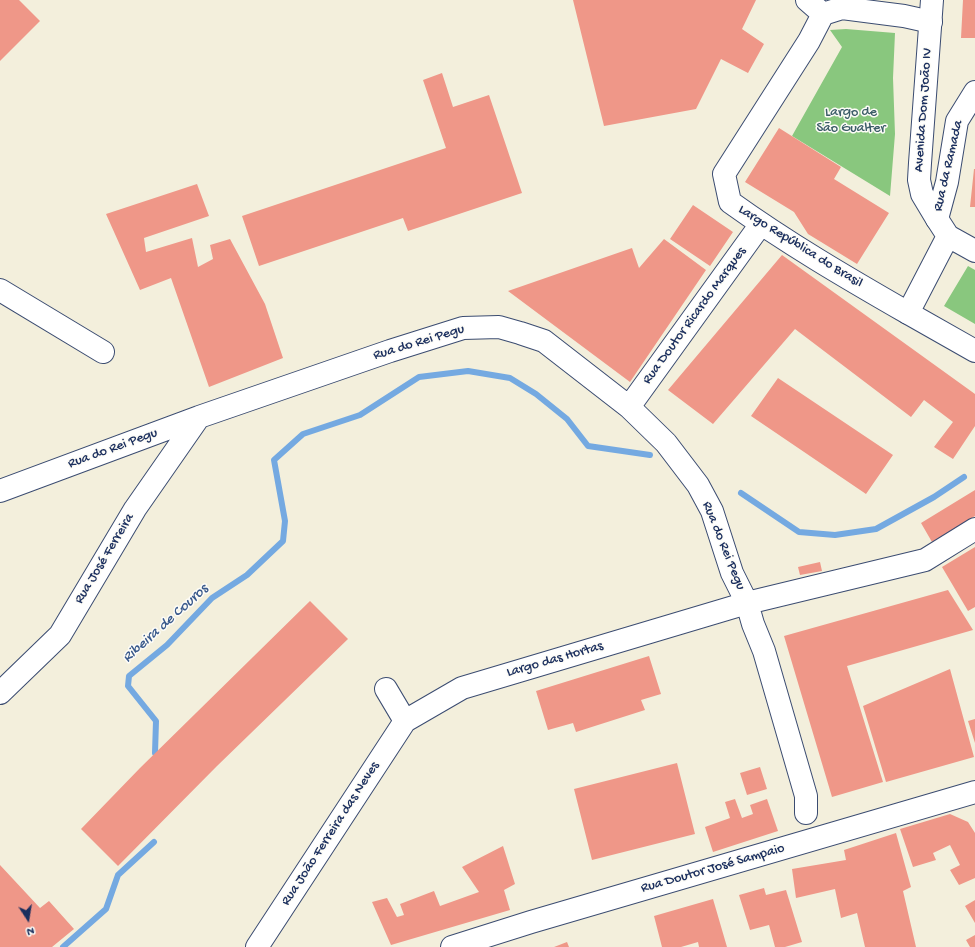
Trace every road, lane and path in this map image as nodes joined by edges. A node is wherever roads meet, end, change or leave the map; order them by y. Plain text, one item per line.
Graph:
1 (932, 0) edge
2 (815, 7) edge
3 (930, 22) junction
4 (975, 92) edge
5 (761, 224) junction
6 (942, 228) junction
7 (975, 251) edge
8 (0, 290) edge
9 (908, 313) junction
10 (975, 351) edge
11 (103, 352) dead end
12 (629, 407) junction
13 (199, 417) junction
14 (0, 491) edge
15 (975, 529) edge
16 (750, 614) junction
17 (386, 689) dead end
18 (0, 693) edge
19 (405, 720) junction
20 (975, 792) edge
21 (814, 839) junction
22 (257, 947) edge
23 (452, 947) edge

1 - 3 street, Avenida Dom João IV
2 - 3 street
2 - 5 street, Largo República do Brasil
3 - 6 street, Avenida Dom João IV
4 - 6 street, Rua da Ramada
5 - 9 street, Largo República do Brasil
5 - 12 street, Rua Doutor Ricardo Marques
6 - 7 street
6 - 9 street
8 - 11 street
9 - 10 street, Largo República do Brasil
12 - 13 street, Rua do Rei Pegu
12 - 16 street, Rua do Rei Pegu
13 - 14 street, Rua do Rei Pegu
13 - 18 street, Rua José Ferreira
15 - 16 street, Largo das Hortas
16 - 19 street, Largo das Hortas
16 - 21 street, Rua do Rei Pegu
17 - 19 street
19 - 22 street, Rua João Ferreira das Neves
20 - 21 street, Rua Doutor José Sampaio
21 - 23 street, Rua Doutor José Sampaio

